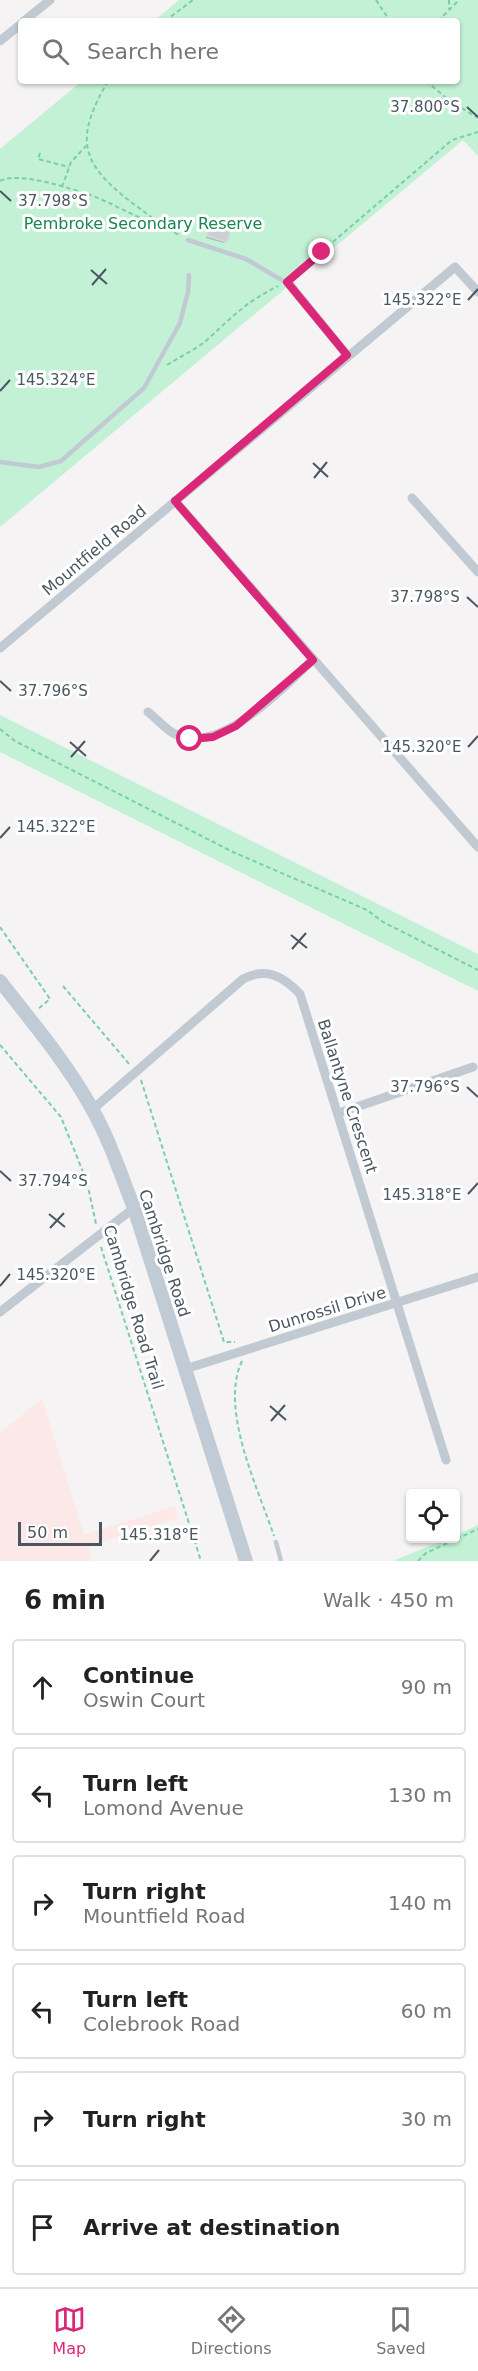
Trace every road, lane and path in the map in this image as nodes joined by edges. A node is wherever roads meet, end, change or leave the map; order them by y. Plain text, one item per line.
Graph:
1 (50, 0) edge
2 (193, 0) edge
3 (376, 0) edge
4 (449, 0) edge
5 (459, 0) edge
6 (449, 9) junction
7 (28, 18) edge
8 (169, 18) edge
9 (388, 18) edge
10 (441, 18) edge
11 (18, 26) edge
12 (0, 41) edge
13 (106, 84) edge
14 (430, 84) edge
15 (478, 118) edge
16 (478, 132) edge
17 (86, 146) junction
18 (40, 153) dead end
19 (69, 167) junction
20 (0, 181) edge
21 (62, 188) junction
22 (161, 223) junction
23 (188, 240) joint
24 (189, 275) dead end
25 (288, 283) junction
26 (478, 292) edge
27 (347, 355) junction
28 (154, 373) junction
29 (0, 462) edge
30 (412, 498) dead end
31 (175, 501) junction
32 (478, 572) edge
33 (0, 648) edge
34 (313, 660) junction
35 (148, 712) dead end
36 (0, 729) edge
37 (478, 847) edge
38 (0, 927) edge
39 (478, 970) edge
40 (0, 981) edge
41 (63, 987) dead end
42 (29, 1017) junction
43 (0, 1045) edge
44 (129, 1065) dead end
45 (473, 1067) dead end
46 (141, 1080) dead end
47 (93, 1109) junction
48 (339, 1113) junction
49 (134, 1208) junction
50 (98, 1236) junction
51 (478, 1277) edge
52 (397, 1303) junction
53 (0, 1312) edge
54 (235, 1342) dead end
55 (242, 1361) dead end
56 (185, 1369) junction
57 (446, 1460) dead end
58 (478, 1529) edge
59 (276, 1542) joint
60 (201, 1561) edge
61 (246, 1561) edge
62 (281, 1561) edge
63 (418, 1561) edge

1 - 7 street
2 - 8 path
3 - 9 path
4 - 6 path
5 - 6 path
6 - 10 path
11 - 12 street
13 - 17 path
14 - 15 path
16 - 25 path
17 - 19 path
17 - 22 path
18 - 19 path
19 - 21 path
20 - 21 path
21 - 22 path
22 - 23 path
23 - 25 lane
24 - 28 lane
25 - 27 street
25 - 28 path
26 - 27 street, Mountfield Road
27 - 31 street, Mountfield Road
28 - 29 lane
30 - 32 street
31 - 33 street, Mountfield Road
31 - 34 street
34 - 35 street
34 - 37 street
36 - 39 path
38 - 42 path
40 - 42 main road, Cambridge Road
41 - 44 path
42 - 47 main road, Cambridge Road
43 - 50 path, Cambridge Road Trail
45 - 48 street
46 - 54 path
47 - 48 street, Ballantyne Crescent
47 - 49 main road, Cambridge Road
48 - 52 street, Ballantyne Crescent
49 - 50 street
49 - 56 main road, Cambridge Road
50 - 53 street
50 - 60 path, Cambridge Road Trail
51 - 52 street, Dunrossil Drive
52 - 56 street, Dunrossil Drive
52 - 57 street, Ballantyne Crescent
55 - 59 path
56 - 61 main road, Cambridge Road
58 - 63 path
59 - 62 lane

